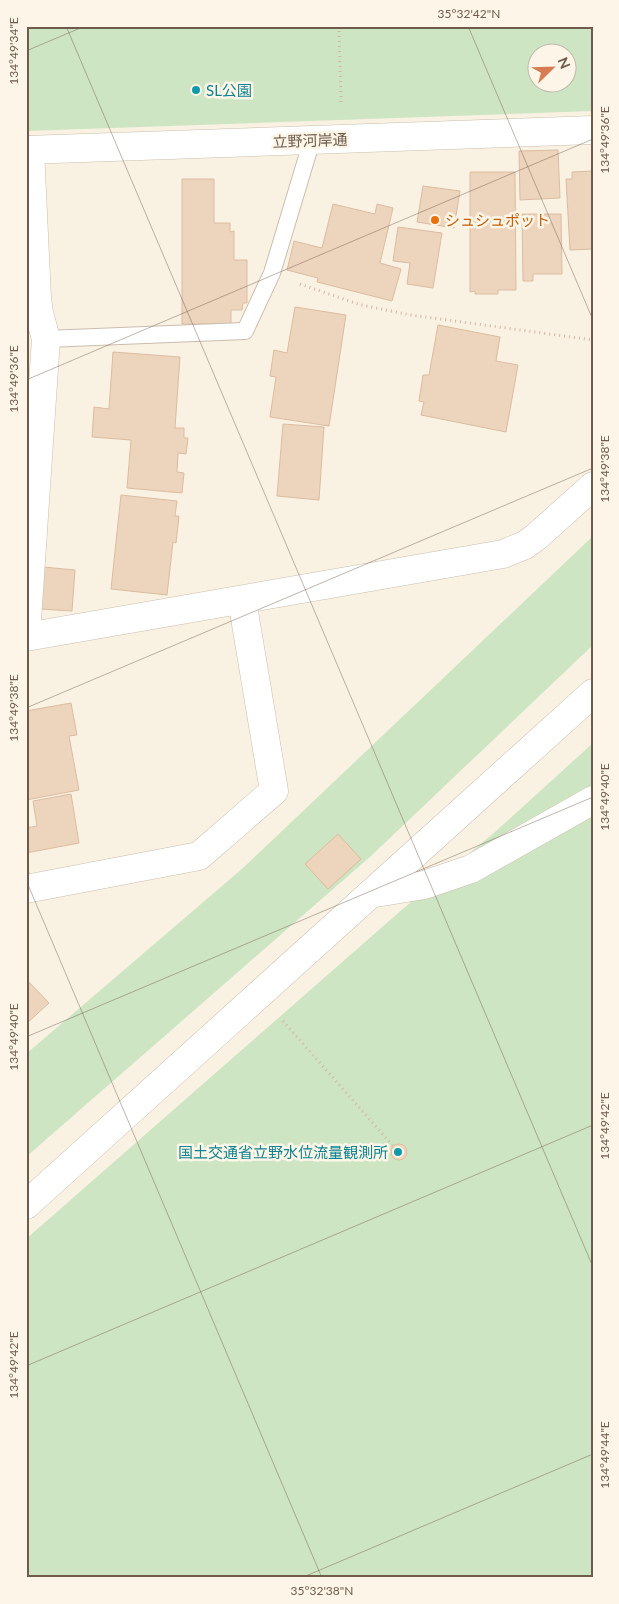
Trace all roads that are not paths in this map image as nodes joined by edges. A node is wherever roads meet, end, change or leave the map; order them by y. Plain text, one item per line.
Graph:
1 (593, 130) edge
2 (312, 140) junction
3 (28, 150) edge
4 (46, 339) junction
5 (593, 486) edge
6 (242, 600) junction
7 (26, 636) edge
8 (593, 693) edge
9 (593, 800) edge
10 (26, 889) edge
11 (370, 894) junction
12 (26, 1205) edge

1 - 2 street, 立野河岸通
2 - 3 street, 立野河岸通
2 - 4 lane
3 - 4 street
4 - 7 street
5 - 6 street
6 - 7 street
6 - 10 street
8 - 11 street
9 - 11 street
11 - 12 street

